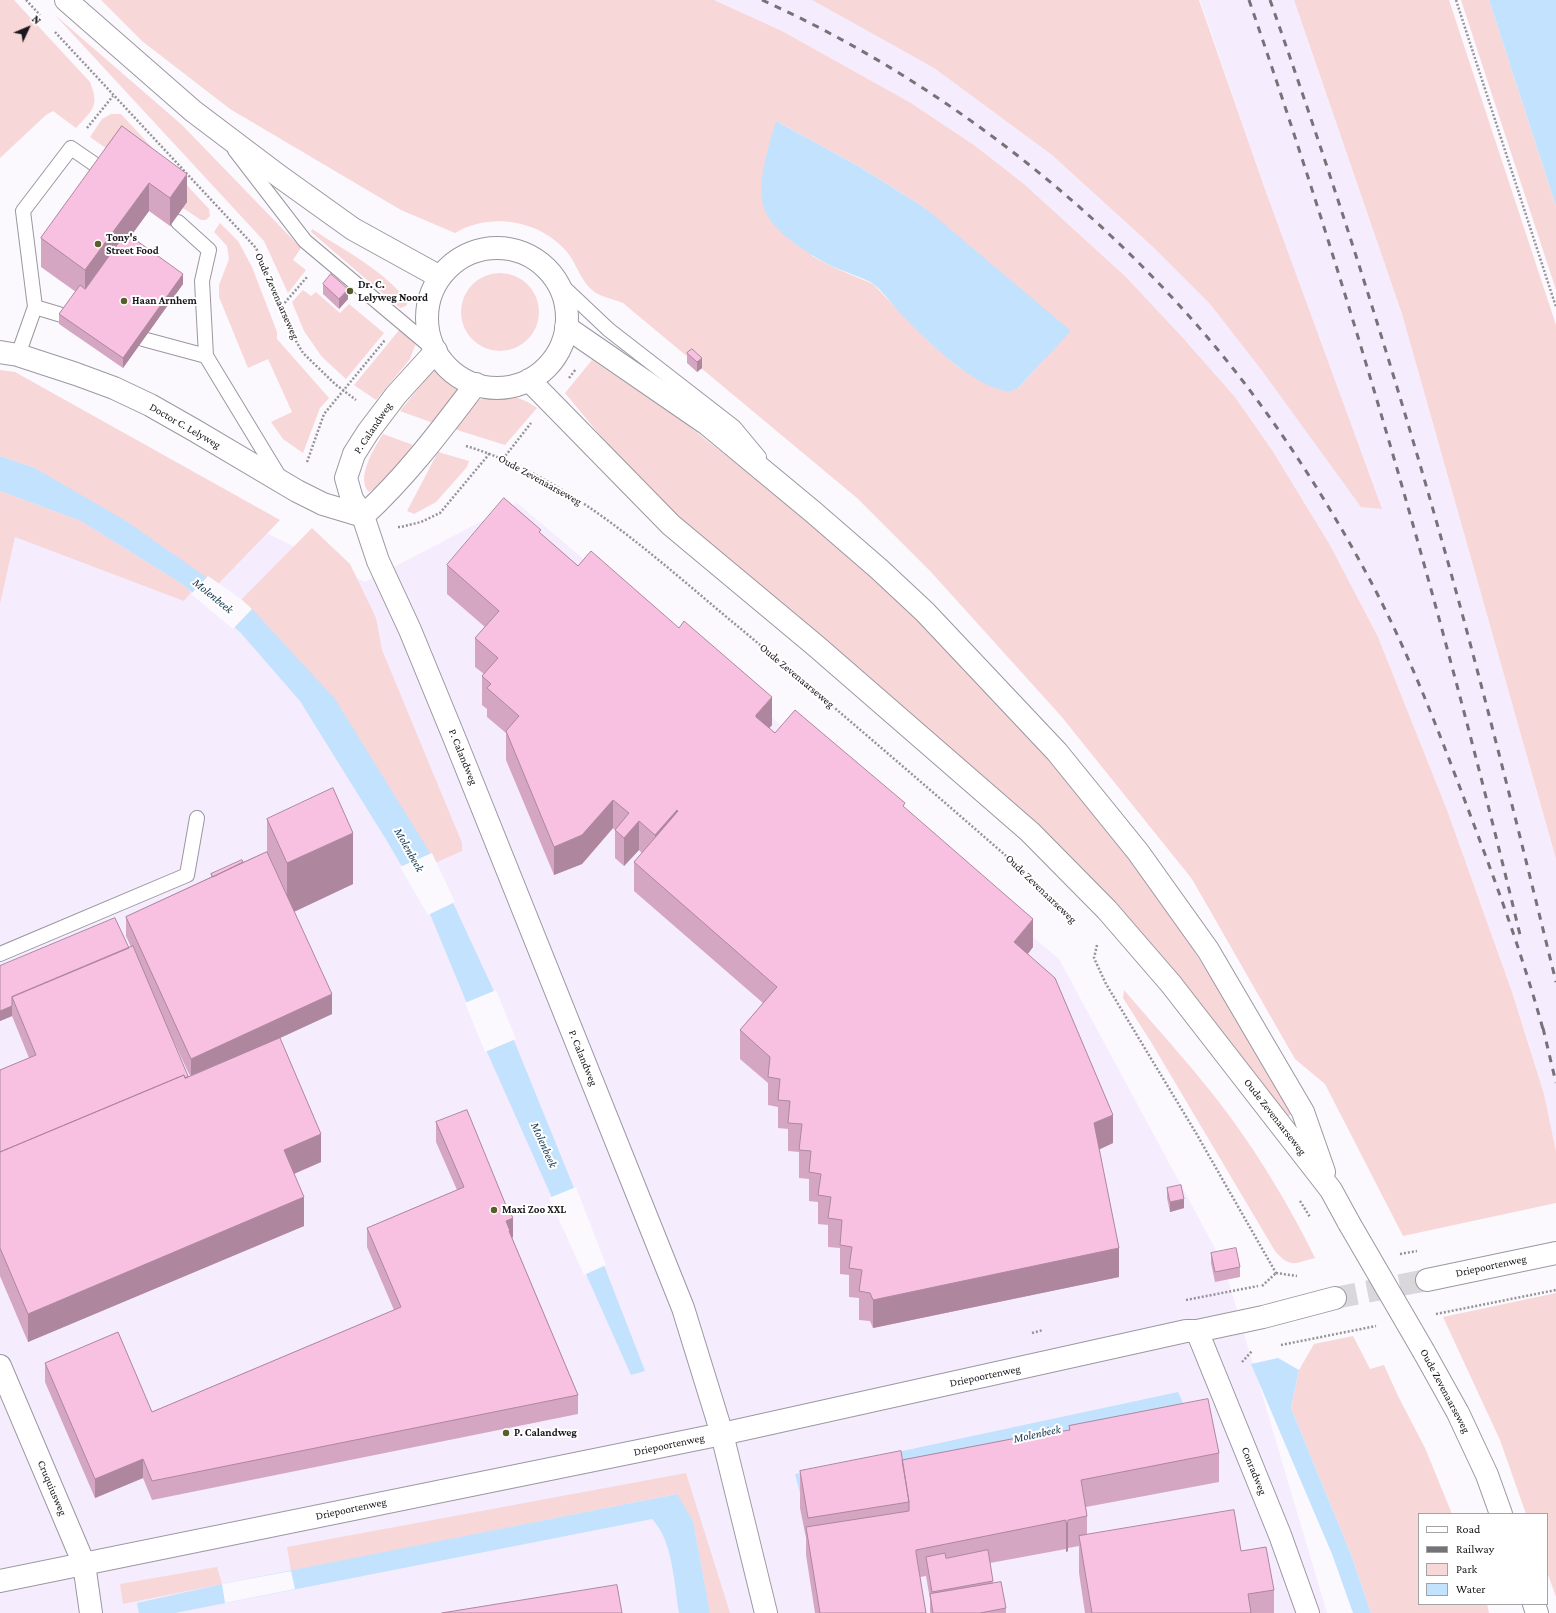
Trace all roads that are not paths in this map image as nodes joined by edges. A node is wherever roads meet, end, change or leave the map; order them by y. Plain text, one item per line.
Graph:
1 (66, 0) edge
2 (221, 133) junction
3 (103, 170) edge
4 (178, 222) dead end
5 (440, 277) junction
6 (556, 280) junction
7 (35, 307) junction
8 (65, 316) edge
9 (566, 327) junction
10 (143, 339) edge
11 (436, 351) junction
12 (9, 353) edge
13 (206, 356) junction
14 (529, 380) junction
15 (476, 384) junction
16 (289, 486) junction
17 (784, 488) junction
18 (363, 516) junction
19 (197, 818) dead end
20 (0, 954) edge
21 (1331, 1190) junction
22 (1556, 1253) edge
23 (1427, 1280) tunnel mouth
24 (1335, 1298) tunnel mouth
25 (1197, 1331) junction
26 (0, 1366) edge
27 (722, 1434) junction
28 (1502, 1513) edge
29 (84, 1564) junction
30 (0, 1581) edge
31 (91, 1613) edge
32 (766, 1613) edge
33 (1308, 1613) edge

1 - 2 street
2 - 5 street
2 - 11 lane
3 - 7 lane
4 - 13 lane
5 - 6 street
5 - 11 street
6 - 9 street
6 - 17 lane
7 - 8 lane
7 - 12 lane
9 - 14 street
9 - 17 street, Oude Zevenaarseweg
10 - 13 lane
11 - 15 street
11 - 18 street, P. Calandweg
12 - 16 street, Doctor C. Lelyweg
13 - 16 lane
14 - 15 street
14 - 21 street, Oude Zevenaarseweg
15 - 18 street
16 - 18 street, Doctor C. Lelyweg
17 - 21 street, Oude Zevenaarseweg
18 - 27 street, P. Calandweg
19 - 20 lane
21 - 28 street, Oude Zevenaarseweg, bridge
22 - 23 street, Driepoortenweg
24 - 25 street, Driepoortenweg
25 - 27 street, Driepoortenweg
25 - 33 street, Conradweg
26 - 29 street, Cruquiusweg
27 - 29 street, Driepoortenweg
27 - 32 street, P. Calandweg
29 - 30 street, Driepoortenweg
29 - 31 street, Cruquiusweg

